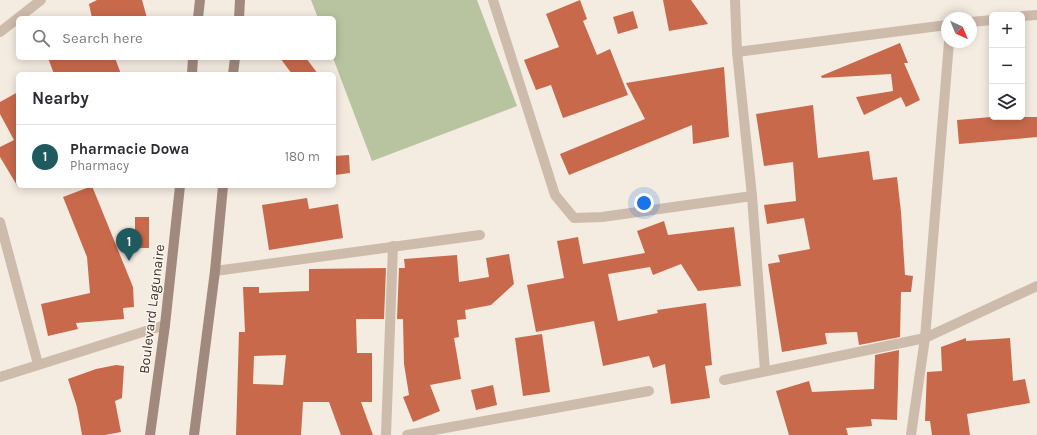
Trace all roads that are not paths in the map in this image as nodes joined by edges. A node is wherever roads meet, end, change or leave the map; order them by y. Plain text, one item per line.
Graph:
1 (41, 0) edge
2 (200, 0) edge
3 (240, 0) edge
4 (493, 0) edge
5 (735, 0) edge
6 (1037, 15) edge
7 (20, 16) edge
8 (198, 16) edge
9 (239, 16) edge
10 (1025, 16) edge
11 (16, 20) edge
12 (989, 20) edge
13 (977, 21) edge
14 (941, 26) edge
15 (0, 32) edge
16 (949, 48) edge
17 (737, 52) junction
18 (194, 60) edge
19 (235, 60) edge
20 (192, 72) edge
21 (233, 72) edge
22 (180, 188) edge
23 (223, 188) edge
24 (752, 196) junction
25 (0, 222) edge
26 (480, 235) dead end
27 (394, 246) junction
28 (215, 271) junction
29 (1037, 286) edge
30 (165, 325) junction
31 (925, 338) junction
32 (38, 364) junction
33 (765, 371) junction
34 (0, 377) edge
35 (724, 380) dead end
36 (649, 391) dead end
37 (150, 435) edge
38 (194, 435) edge
39 (386, 435) edge
40 (407, 435) edge
41 (911, 435) edge

1 - 7 street
2 - 8 main road
3 - 9 main road
4 - 24 street
5 - 17 street
6 - 10 street
11 - 15 street
12 - 13 street
14 - 17 street
16 - 31 street
17 - 24 street
18 - 20 main road
19 - 21 main road
22 - 30 main road, Boulevard Lagunaire
23 - 28 main road
24 - 33 street
25 - 32 street
26 - 27 street
27 - 28 street
27 - 39 street
28 - 38 main road
29 - 31 street
30 - 32 street
30 - 37 main road, Boulevard Lagunaire
31 - 33 street
31 - 41 street
32 - 34 street
33 - 35 street
36 - 40 street

